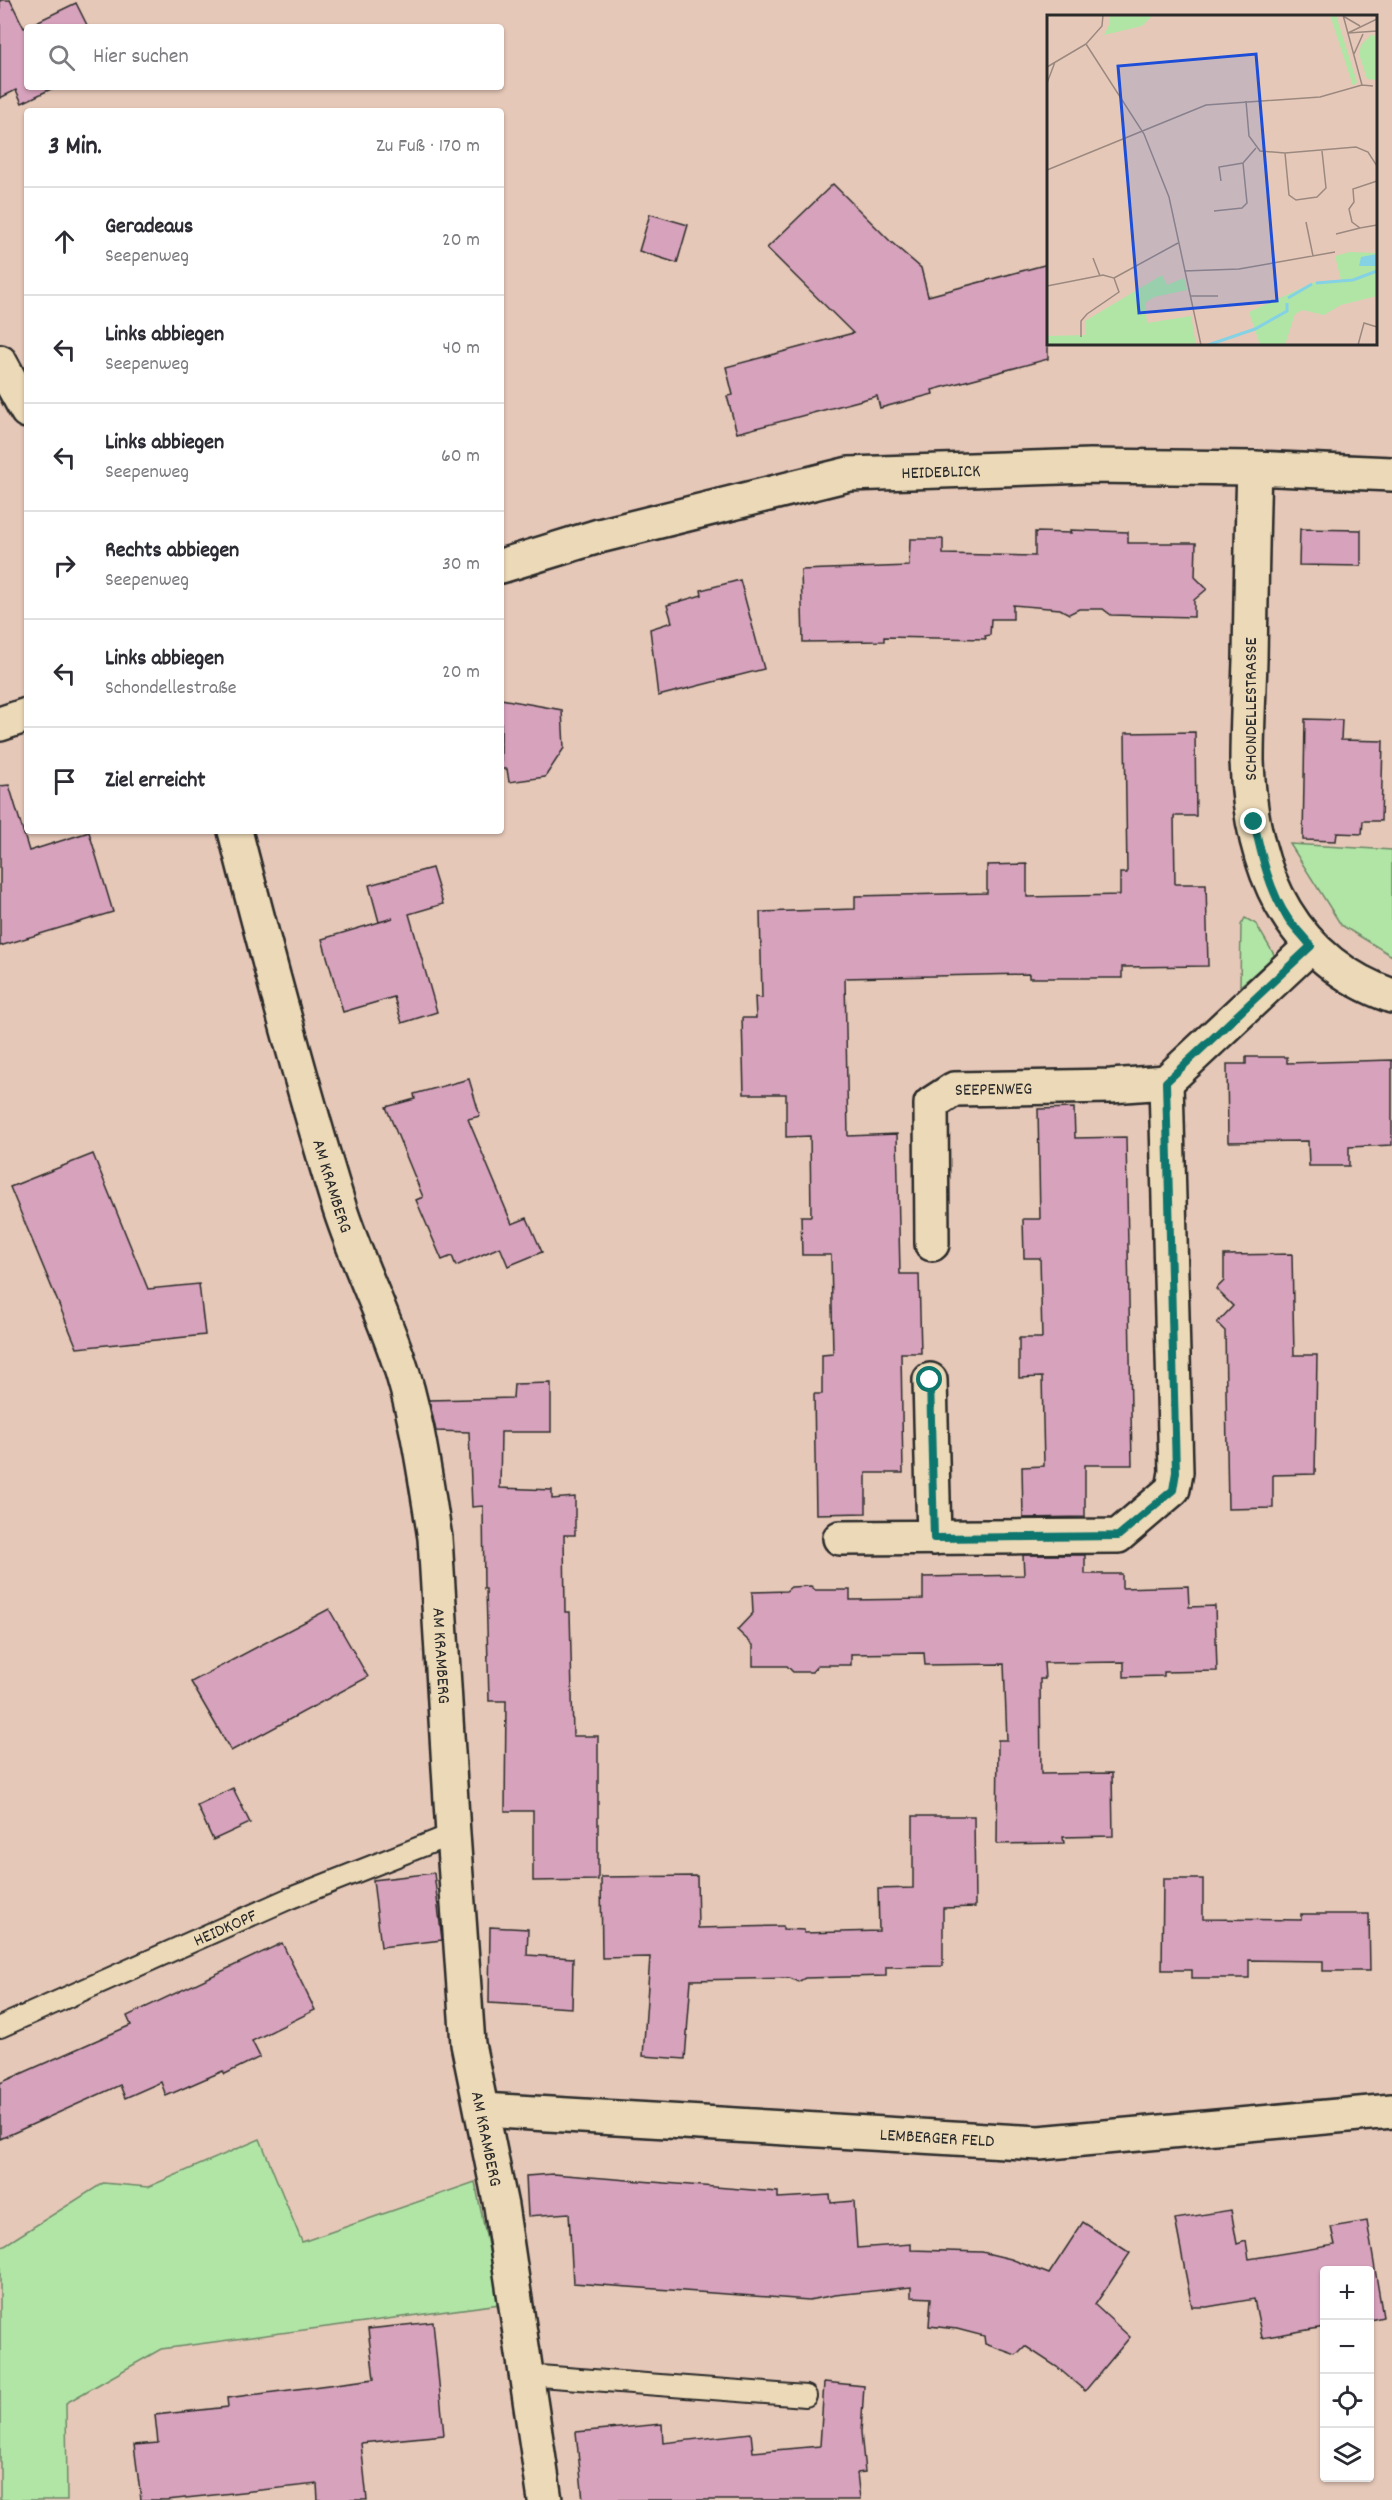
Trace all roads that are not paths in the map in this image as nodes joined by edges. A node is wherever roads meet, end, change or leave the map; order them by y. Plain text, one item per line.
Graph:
1 (0, 362) edge
2 (24, 406) edge
3 (1254, 468) junction
4 (1392, 474) edge
5 (504, 565) edge
6 (24, 716) edge
7 (0, 724) edge
8 (236, 834) edge
9 (1311, 946) junction
10 (1392, 996) edge
11 (1166, 1082) junction
12 (932, 1244) dead end
13 (930, 1380) dead end
14 (840, 1538) dead end
15 (934, 1538) junction
16 (453, 1834) junction
17 (0, 2027) edge
18 (482, 2110) junction
19 (1392, 2111) edge
20 (526, 2375) junction
21 (806, 2397) dead end
22 (545, 2500) edge

1 - 2 street
3 - 4 street, HEIDEBLICK
3 - 5 street, HEIDEBLICK
3 - 9 street, SCHONDELLESTRASSE
6 - 7 street
8 - 16 street, AM KRAMBERG
9 - 10 street, SCHONDELLESTRASSE
9 - 11 street
11 - 12 street, SEEPENWEG
11 - 15 street
13 - 15 street
14 - 15 street
16 - 17 lane, HEIDKOPF
16 - 18 street, AM KRAMBERG
18 - 19 street, LEMBERGER FELD
18 - 20 street, AM KRAMBERG
20 - 21 lane
20 - 22 street, AM KRAMBERG

